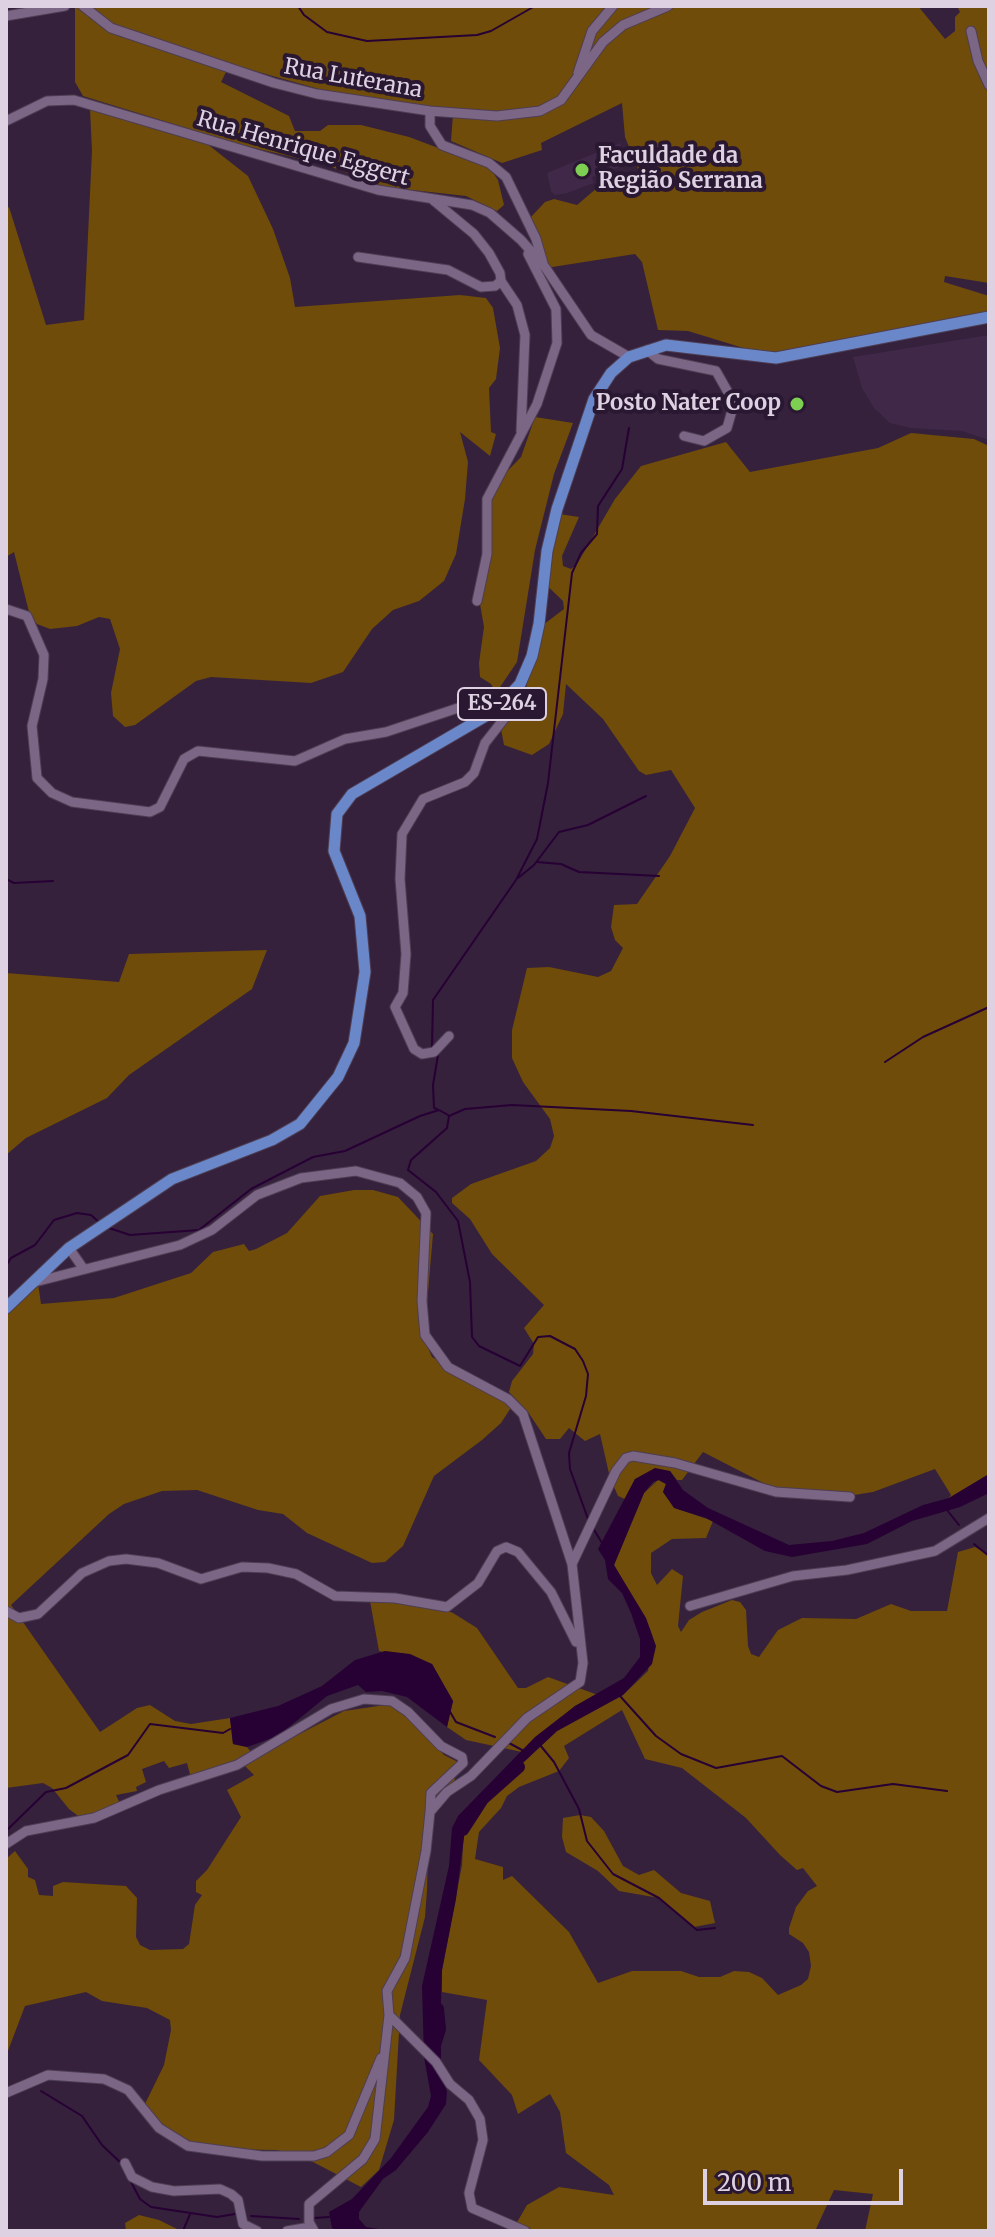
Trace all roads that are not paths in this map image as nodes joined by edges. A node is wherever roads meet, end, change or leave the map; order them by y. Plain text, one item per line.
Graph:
1 (65, 6) edge
2 (83, 6) edge
3 (613, 6) edge
4 (668, 6) edge
5 (6, 16) edge
6 (971, 31) dead end
7 (576, 84) junction
8 (989, 85) edge
9 (430, 111) junction
10 (6, 121) edge
11 (433, 200) junction
12 (521, 240) junction
13 (358, 257) dead end
14 (545, 267) junction
15 (501, 281) junction
16 (989, 317) edge
17 (647, 350) junction
18 (629, 357) junction
19 (521, 433) junction
20 (684, 436) dead end
21 (477, 601) dead end
22 (6, 609) edge
23 (509, 698) junction
24 (496, 710) junction
25 (449, 1036) dead end
26 (69, 1248) junction
27 (83, 1268) junction
28 (35, 1282) junction
29 (6, 1308) edge
30 (850, 1497) dead end
31 (989, 1518) edge
32 (572, 1564) junction
33 (690, 1606) dead end
34 (6, 1611) edge
35 (581, 1653) junction
36 (430, 1812) junction
37 (6, 1844) edge
38 (389, 2015) junction
39 (383, 2056) junction
40 (6, 2093) edge
41 (125, 2163) dead end
42 (312, 2229) edge
43 (257, 2231) edge
44 (287, 2231) edge
45 (525, 2231) edge

1 - 5 street
2 - 9 street, Rua Luterana
3 - 7 street
4 - 7 street
6 - 8 street
7 - 9 street, Rua Luterana
9 - 14 street
10 - 11 street, Rua Henrique Eggert
11 - 12 street, Rua Henrique Eggert
11 - 15 street
12 - 14 street, Rua Henrique Eggert
12 - 19 street
13 - 15 street
14 - 18 street, Rua Henrique Eggert
15 - 19 street
16 - 17 main road, ES-264
17 - 18 main road, ES-264
17 - 20 street
18 - 23 main road, ES-264
19 - 21 street
22 - 24 street
23 - 24 main road, ES-264
23 - 25 street
24 - 26 main road, ES-264
26 - 27 street
26 - 28 main road, ES-264
27 - 28 street
27 - 32 street
28 - 29 main road, ES-264
30 - 32 street
31 - 33 street
32 - 35 street
34 - 35 street
35 - 36 street
36 - 37 street
36 - 38 street
38 - 39 street
38 - 45 street
39 - 40 street
39 - 42 street
41 - 43 street
42 - 44 street

